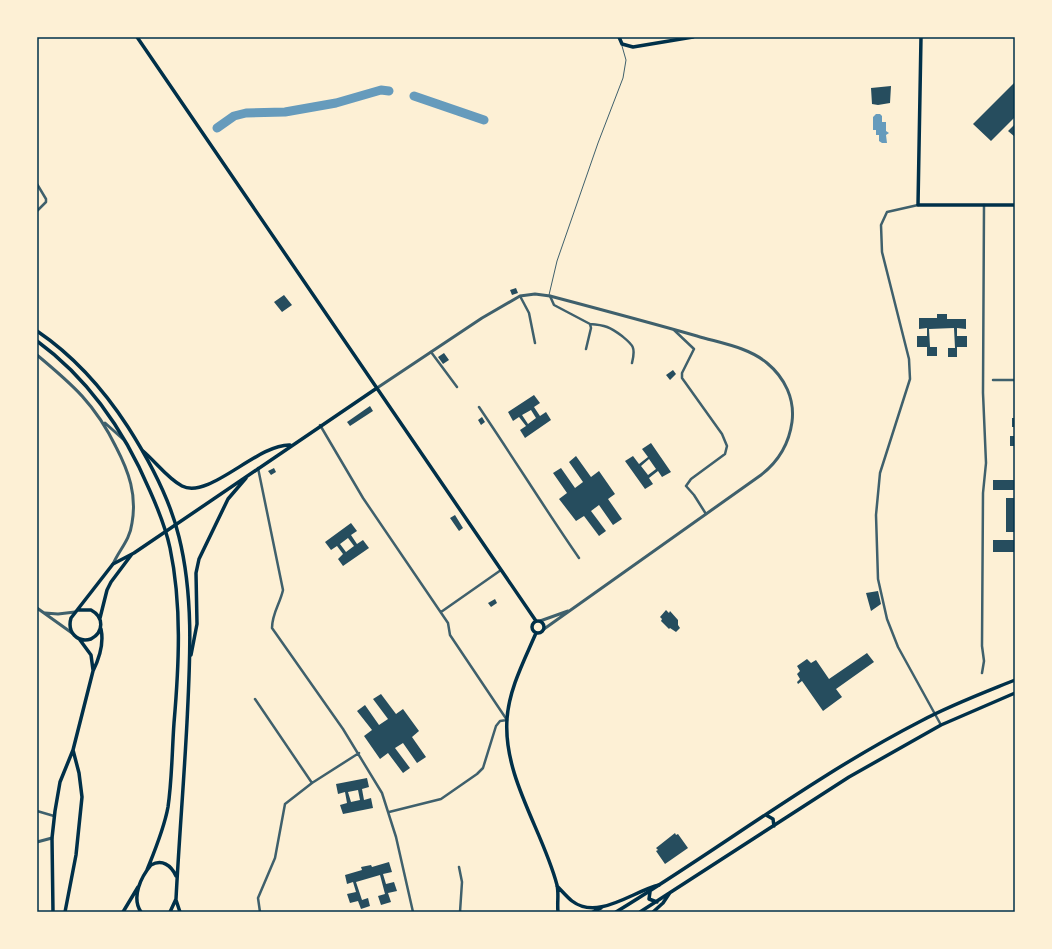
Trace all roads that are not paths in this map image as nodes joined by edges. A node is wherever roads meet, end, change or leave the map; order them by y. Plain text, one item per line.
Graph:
1 (137, 37) edge
2 (619, 37) edge
3 (693, 37) edge
4 (921, 37) edge
5 (621, 43) junction
6 (37, 184) edge
7 (918, 205) junction
8 (984, 205) junction
9 (1015, 205) edge
10 (37, 211) edge
11 (520, 296) junction
12 (550, 296) junction
13 (590, 324) junction
14 (674, 330) junction
15 (37, 331) edge
16 (37, 341) edge
17 (535, 343) dead end
18 (586, 349) dead end
19 (432, 352) junction
20 (37, 355) edge
21 (632, 362) dead end
22 (993, 380) dead end
23 (1015, 380) edge
24 (457, 387) dead end
25 (377, 388) junction
26 (479, 407) dead end
27 (103, 421) junction
28 (320, 425) junction
29 (125, 441) junction
30 (292, 445) junction
31 (141, 450) junction
32 (258, 468) junction
33 (249, 474) junction
34 (706, 514) junction
35 (134, 552) junction
36 (579, 558) dead end
37 (113, 564) junction
38 (501, 570) junction
39 (37, 608) edge
40 (570, 610) junction
41 (77, 611) junction
42 (441, 612) junction
43 (45, 613) junction
44 (100, 618) junction
45 (538, 621) junction
46 (101, 628) junction
47 (544, 629) junction
48 (536, 633) junction
49 (72, 634) junction
50 (80, 640) junction
51 (191, 655) junction
52 (93, 671) junction
53 (982, 673) dead end
54 (1015, 680) edge
55 (1015, 693) edge
56 (255, 699) dead end
57 (935, 714) junction
58 (507, 720) junction
59 (941, 725) junction
60 (73, 750) junction
61 (358, 753) junction
62 (312, 783) junction
63 (37, 811) edge
64 (389, 812) junction
65 (766, 815) junction
66 (54, 816) junction
67 (774, 826) junction
68 (52, 838) junction
69 (37, 842) edge
70 (459, 867) dead end
71 (147, 870) junction
72 (177, 876) junction
73 (140, 884) junction
74 (662, 884) junction
75 (557, 886) junction
76 (650, 891) junction
77 (669, 894) junction
78 (176, 899) junction
79 (657, 902) junction
80 (604, 907) junction
81 (53, 912) edge
82 (65, 912) edge
83 (123, 912) edge
84 (141, 912) edge
85 (170, 912) edge
86 (180, 912) edge
87 (260, 912) edge
88 (413, 912) edge
89 (460, 912) edge
90 (558, 912) edge
91 (593, 912) edge
92 (616, 912) edge
93 (640, 912) edge
94 (653, 912) edge

1 - 25 main road
2 - 5 main road
3 - 5 main road
4 - 7 main road
5 - 12 lane
6 - 10 street
7 - 8 main road
7 - 57 street
8 - 9 main road
8 - 53 street
11 - 12 street
11 - 17 street
11 - 19 street
12 - 13 street
12 - 14 street
13 - 18 street
13 - 21 street
14 - 34 street
14 - 34 street
15 - 31 main road
16 - 29 main road
19 - 24 street
19 - 25 street
20 - 27 street
22 - 23 street
25 - 28 main road
25 - 38 main road
26 - 36 street
27 - 29 street
27 - 37 street
28 - 30 main road
28 - 42 street
29 - 71 main road
30 - 31 main road
30 - 32 main road
31 - 51 main road
32 - 33 main road
32 - 61 street
33 - 35 main road
33 - 51 main road
34 - 40 street
35 - 37 main road
35 - 44 main road
37 - 41 main road
38 - 42 street
38 - 45 main road
39 - 43 street
40 - 45 street
40 - 47 street
41 - 43 street
41 - 44 main road
41 - 49 main road
42 - 58 street
43 - 49 street
44 - 46 main road
45 - 47 main road
45 - 48 main road
46 - 50 main road
46 - 52 main road
47 - 48 main road
48 - 58 main road
49 - 50 main road
50 - 52 main road
51 - 72 main road
52 - 60 main road
54 - 57 main road
55 - 59 main road
56 - 62 street
57 - 59 street
57 - 65 main road
58 - 64 street
58 - 75 main road
59 - 67 main road
60 - 66 main road
60 - 82 main road
61 - 62 street
61 - 64 street
62 - 87 street
63 - 66 street
64 - 88 street
65 - 67 main road
65 - 74 main road
66 - 68 main road
67 - 77 main road
68 - 69 street
68 - 81 main road
70 - 89 street
71 - 72 main road
71 - 73 main road
72 - 78 main road
73 - 83 main road
73 - 84 main road
74 - 76 main road
74 - 80 main road
75 - 80 main road
75 - 90 main road
76 - 79 main road
76 - 92 main road
77 - 79 main road
77 - 94 main road
78 - 85 main road
78 - 86 main road
79 - 93 main road
80 - 91 main road

